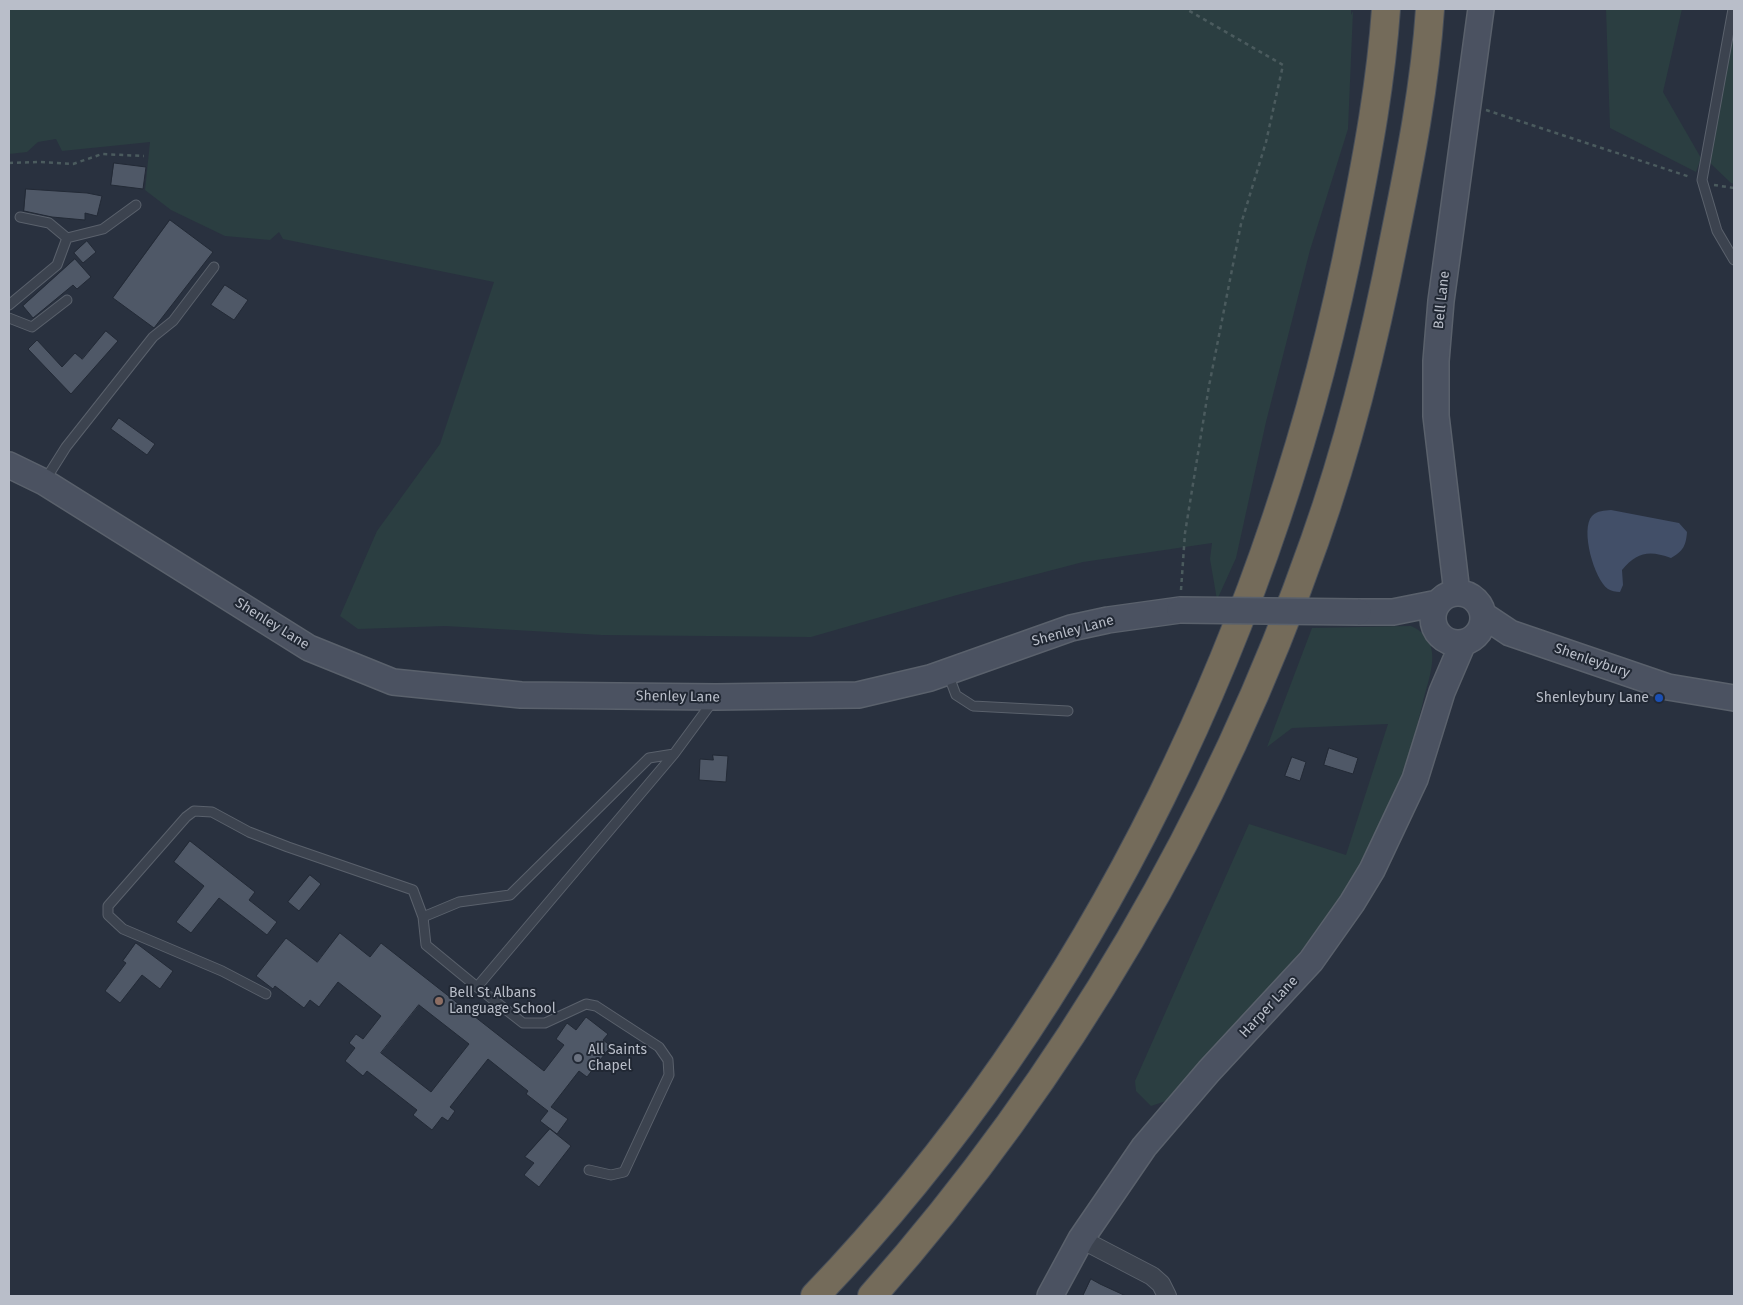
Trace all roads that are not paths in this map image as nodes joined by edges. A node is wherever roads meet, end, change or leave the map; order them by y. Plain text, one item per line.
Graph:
1 (1386, 9) edge
2 (1430, 9) edge
3 (1481, 9) edge
4 (1734, 9) edge
5 (136, 205) dead end
6 (20, 217) dead end
7 (66, 238) junction
8 (1734, 260) edge
9 (214, 267) dead end
10 (67, 300) dead end
11 (9, 306) edge
12 (9, 318) edge
13 (9, 465) edge
14 (44, 482) junction
15 (1448, 598) junction
16 (1393, 612) junction
17 (1460, 632) junction
18 (947, 672) junction
19 (716, 697) junction
20 (1734, 698) edge
21 (1068, 711) dead end
22 (674, 754) junction
23 (422, 918) junction
24 (476, 987) junction
25 (266, 994) dead end
26 (589, 1170) dead end
27 (1080, 1240) junction
28 (815, 1296) edge
29 (872, 1296) edge
30 (1050, 1296) edge
31 (1167, 1296) edge

1 - 28 highway
2 - 29 highway
3 - 15 main road, Bell Lane
4 - 8 lane
5 - 7 lane
6 - 7 lane
7 - 11 lane
9 - 14 lane
10 - 12 lane
13 - 14 main road, Shenley Lane
14 - 19 main road, Shenley Lane
15 - 16 main road, Shenley Lane
15 - 17 main road, Bell Lane
15 - 17 main road
16 - 17 main road, Shenley Lane
16 - 18 main road, Shenley Lane, bridge
17 - 20 main road, Shenleybury
17 - 27 main road, Harper Lane
18 - 19 main road, Shenley Lane
18 - 21 lane
19 - 22 lane
22 - 23 lane
22 - 24 lane
23 - 24 lane
23 - 25 lane
24 - 26 lane
27 - 30 main road, Harper Lane
27 - 31 street

